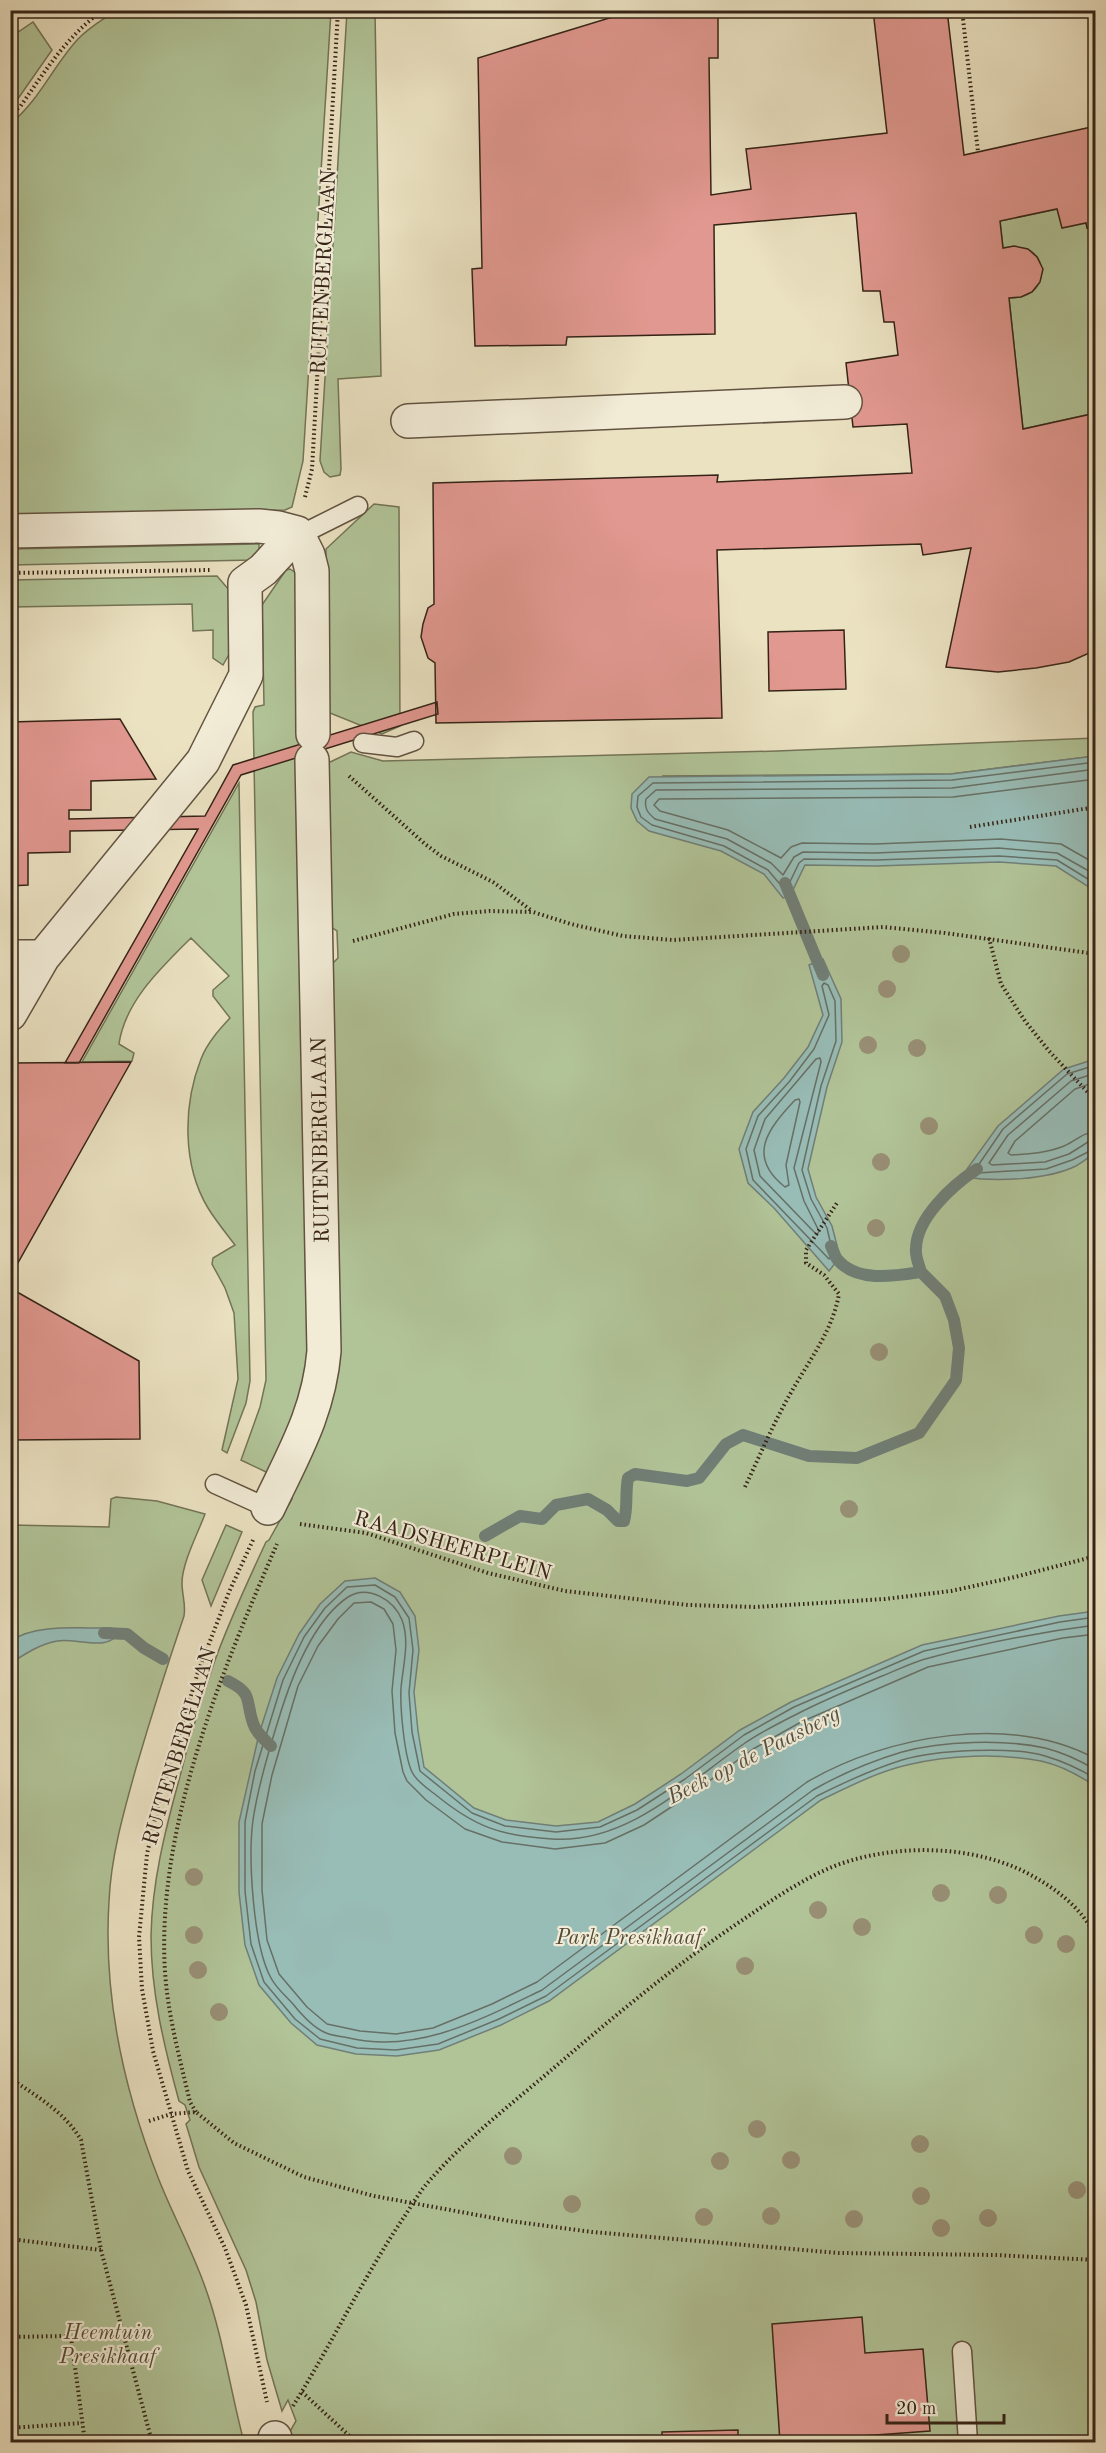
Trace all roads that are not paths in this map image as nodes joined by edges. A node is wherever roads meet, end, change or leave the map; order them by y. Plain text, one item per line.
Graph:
1 (845, 402) dead end
2 (408, 421) dead end
3 (358, 506) dead end
4 (10, 531) edge
5 (297, 532) junction
6 (414, 741) dead end
7 (363, 743) dead end
8 (10, 957) edge
9 (43, 957) junction
10 (10, 1014) edge
11 (215, 1484) dead end
12 (278, 1514) joint
13 (962, 2351) dead end
14 (968, 2442) edge

1 - 2 street
3 - 5 lane
4 - 5 street
5 - 9 street
5 - 12 street, RUITENBERGLAAN
6 - 7 lane
8 - 9 street
9 - 10 street
11 - 12 lane
13 - 14 lane

